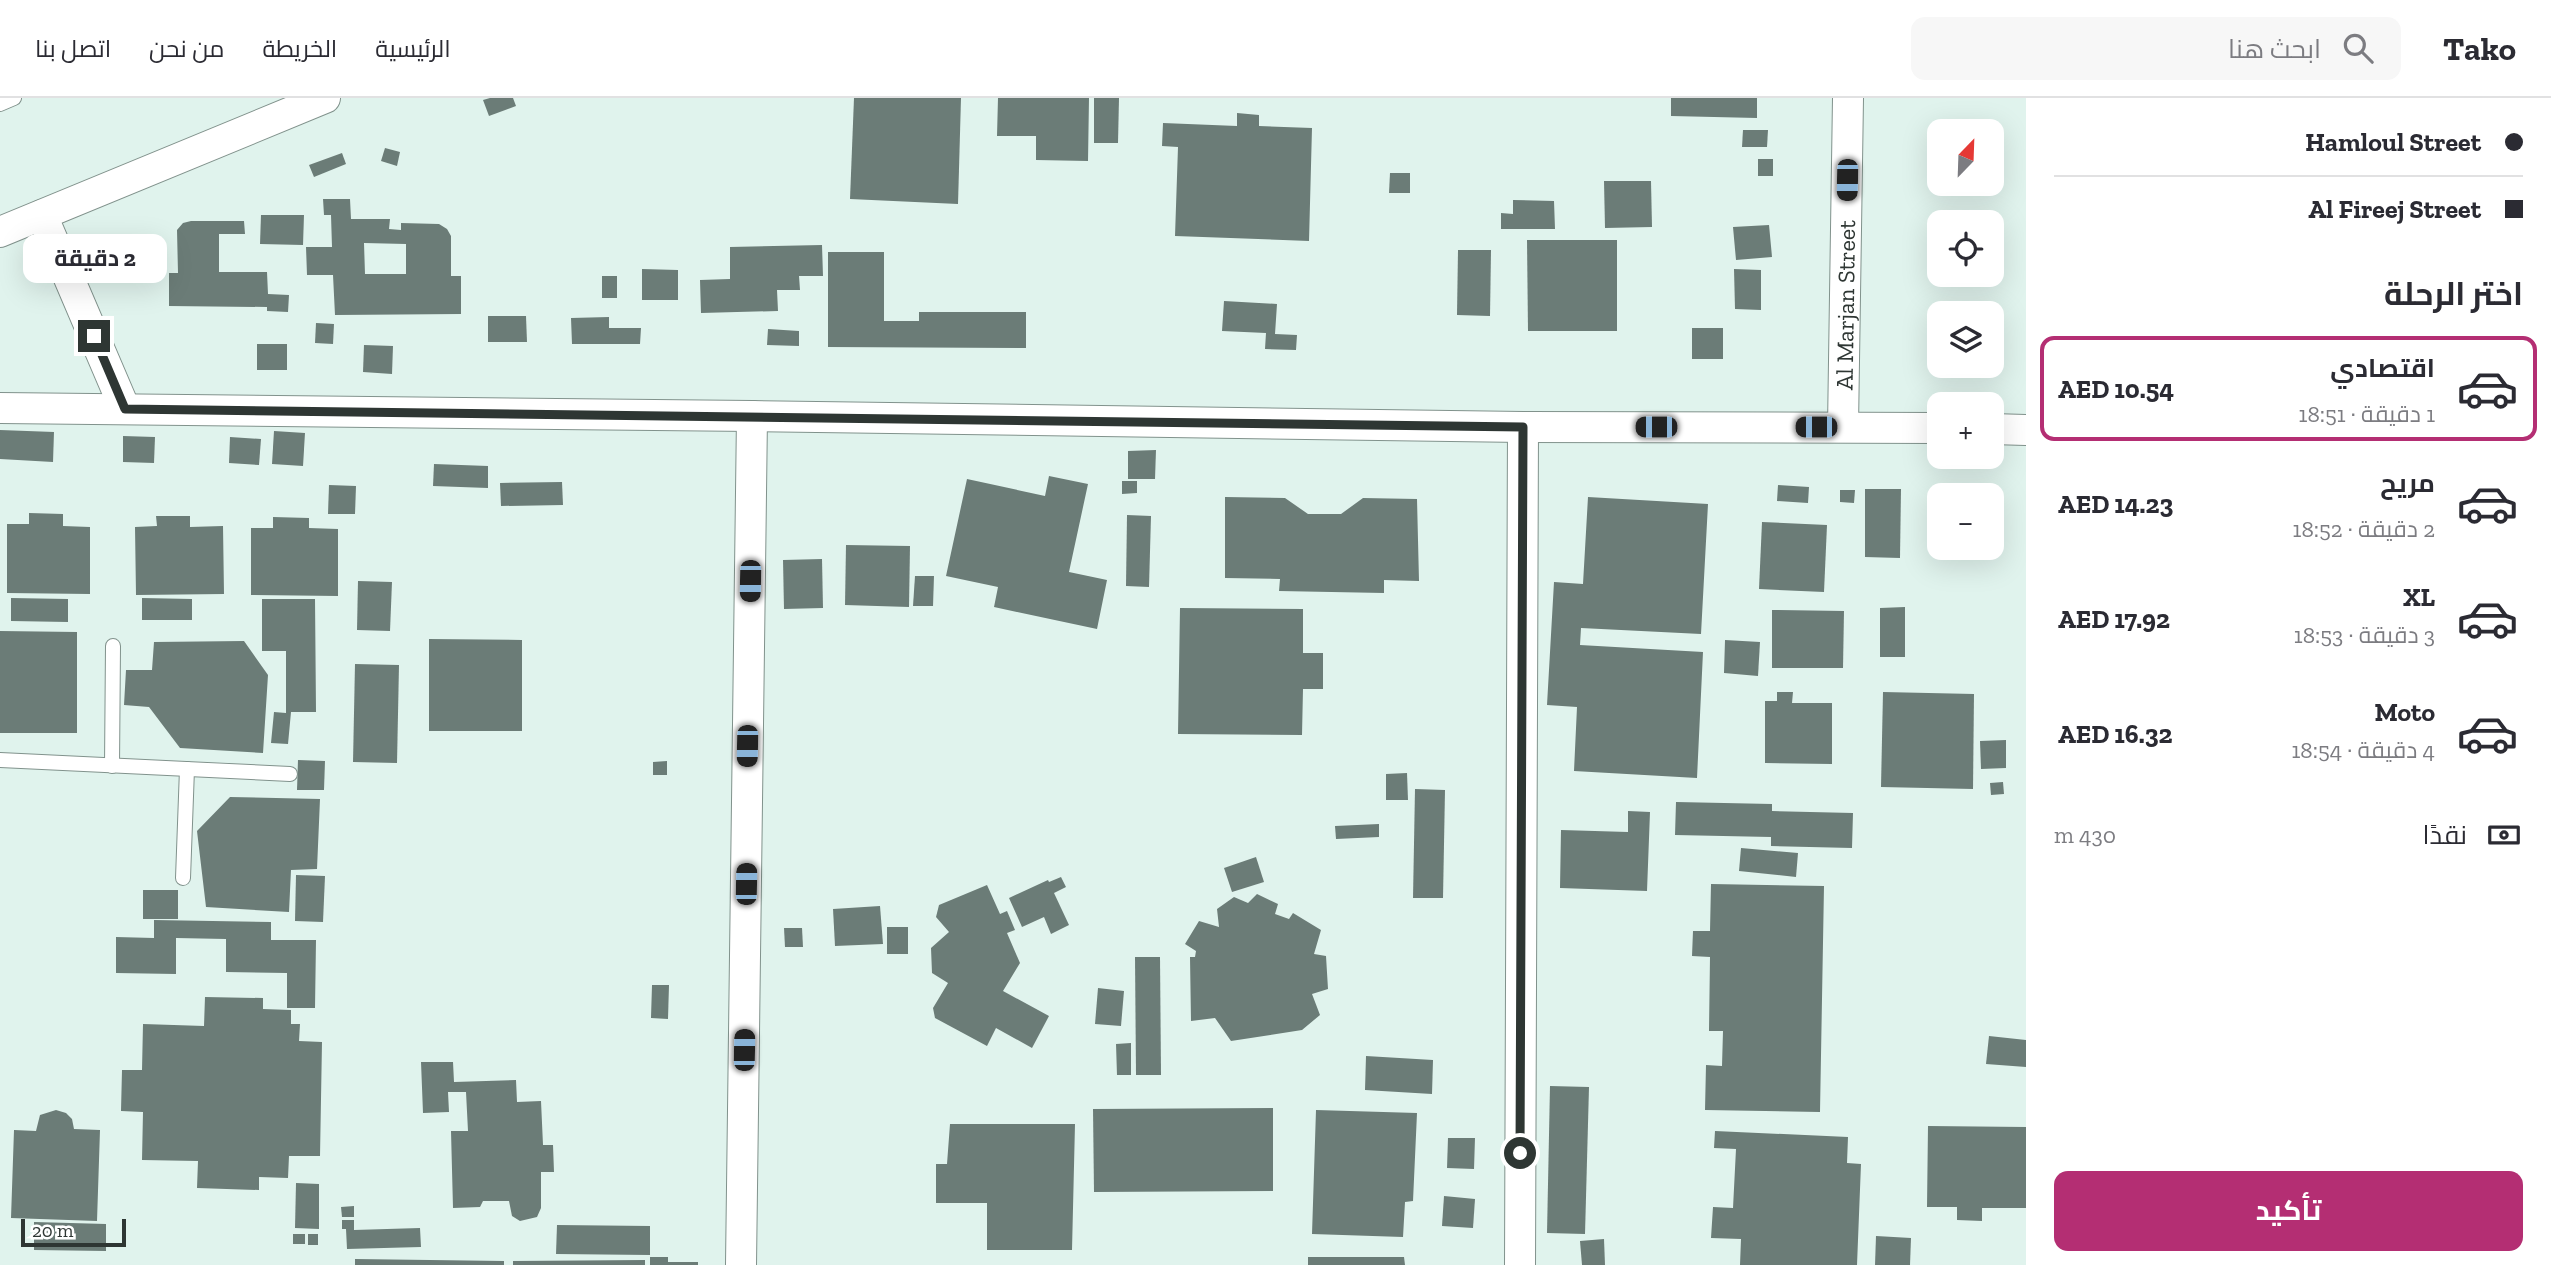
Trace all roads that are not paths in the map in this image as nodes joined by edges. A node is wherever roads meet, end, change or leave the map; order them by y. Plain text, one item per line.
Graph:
1 (14, 98) edge
2 (326, 98) edge
3 (1848, 98) edge
4 (0, 104) edge
5 (42, 215) junction
6 (0, 232) edge
7 (0, 408) edge
8 (125, 409) junction
9 (752, 415) junction
10 (1523, 427) junction
11 (1843, 427) junction
12 (1927, 428) edge
13 (2004, 429) edge
14 (2026, 430) edge
15 (113, 646) dead end
16 (0, 760) edge
17 (112, 766) junction
18 (187, 769) junction
19 (290, 774) dead end
20 (183, 878) dead end
21 (741, 1265) edge
22 (1520, 1265) edge

1 - 4 lane
2 - 5 street
3 - 11 street, Al Marjan Street
5 - 6 street
5 - 8 street
7 - 8 street
8 - 9 street
9 - 10 street
9 - 21 street
10 - 11 street
10 - 22 street
11 - 12 street
13 - 14 street
15 - 17 lane
16 - 17 lane
17 - 18 lane
18 - 19 lane
18 - 20 lane

